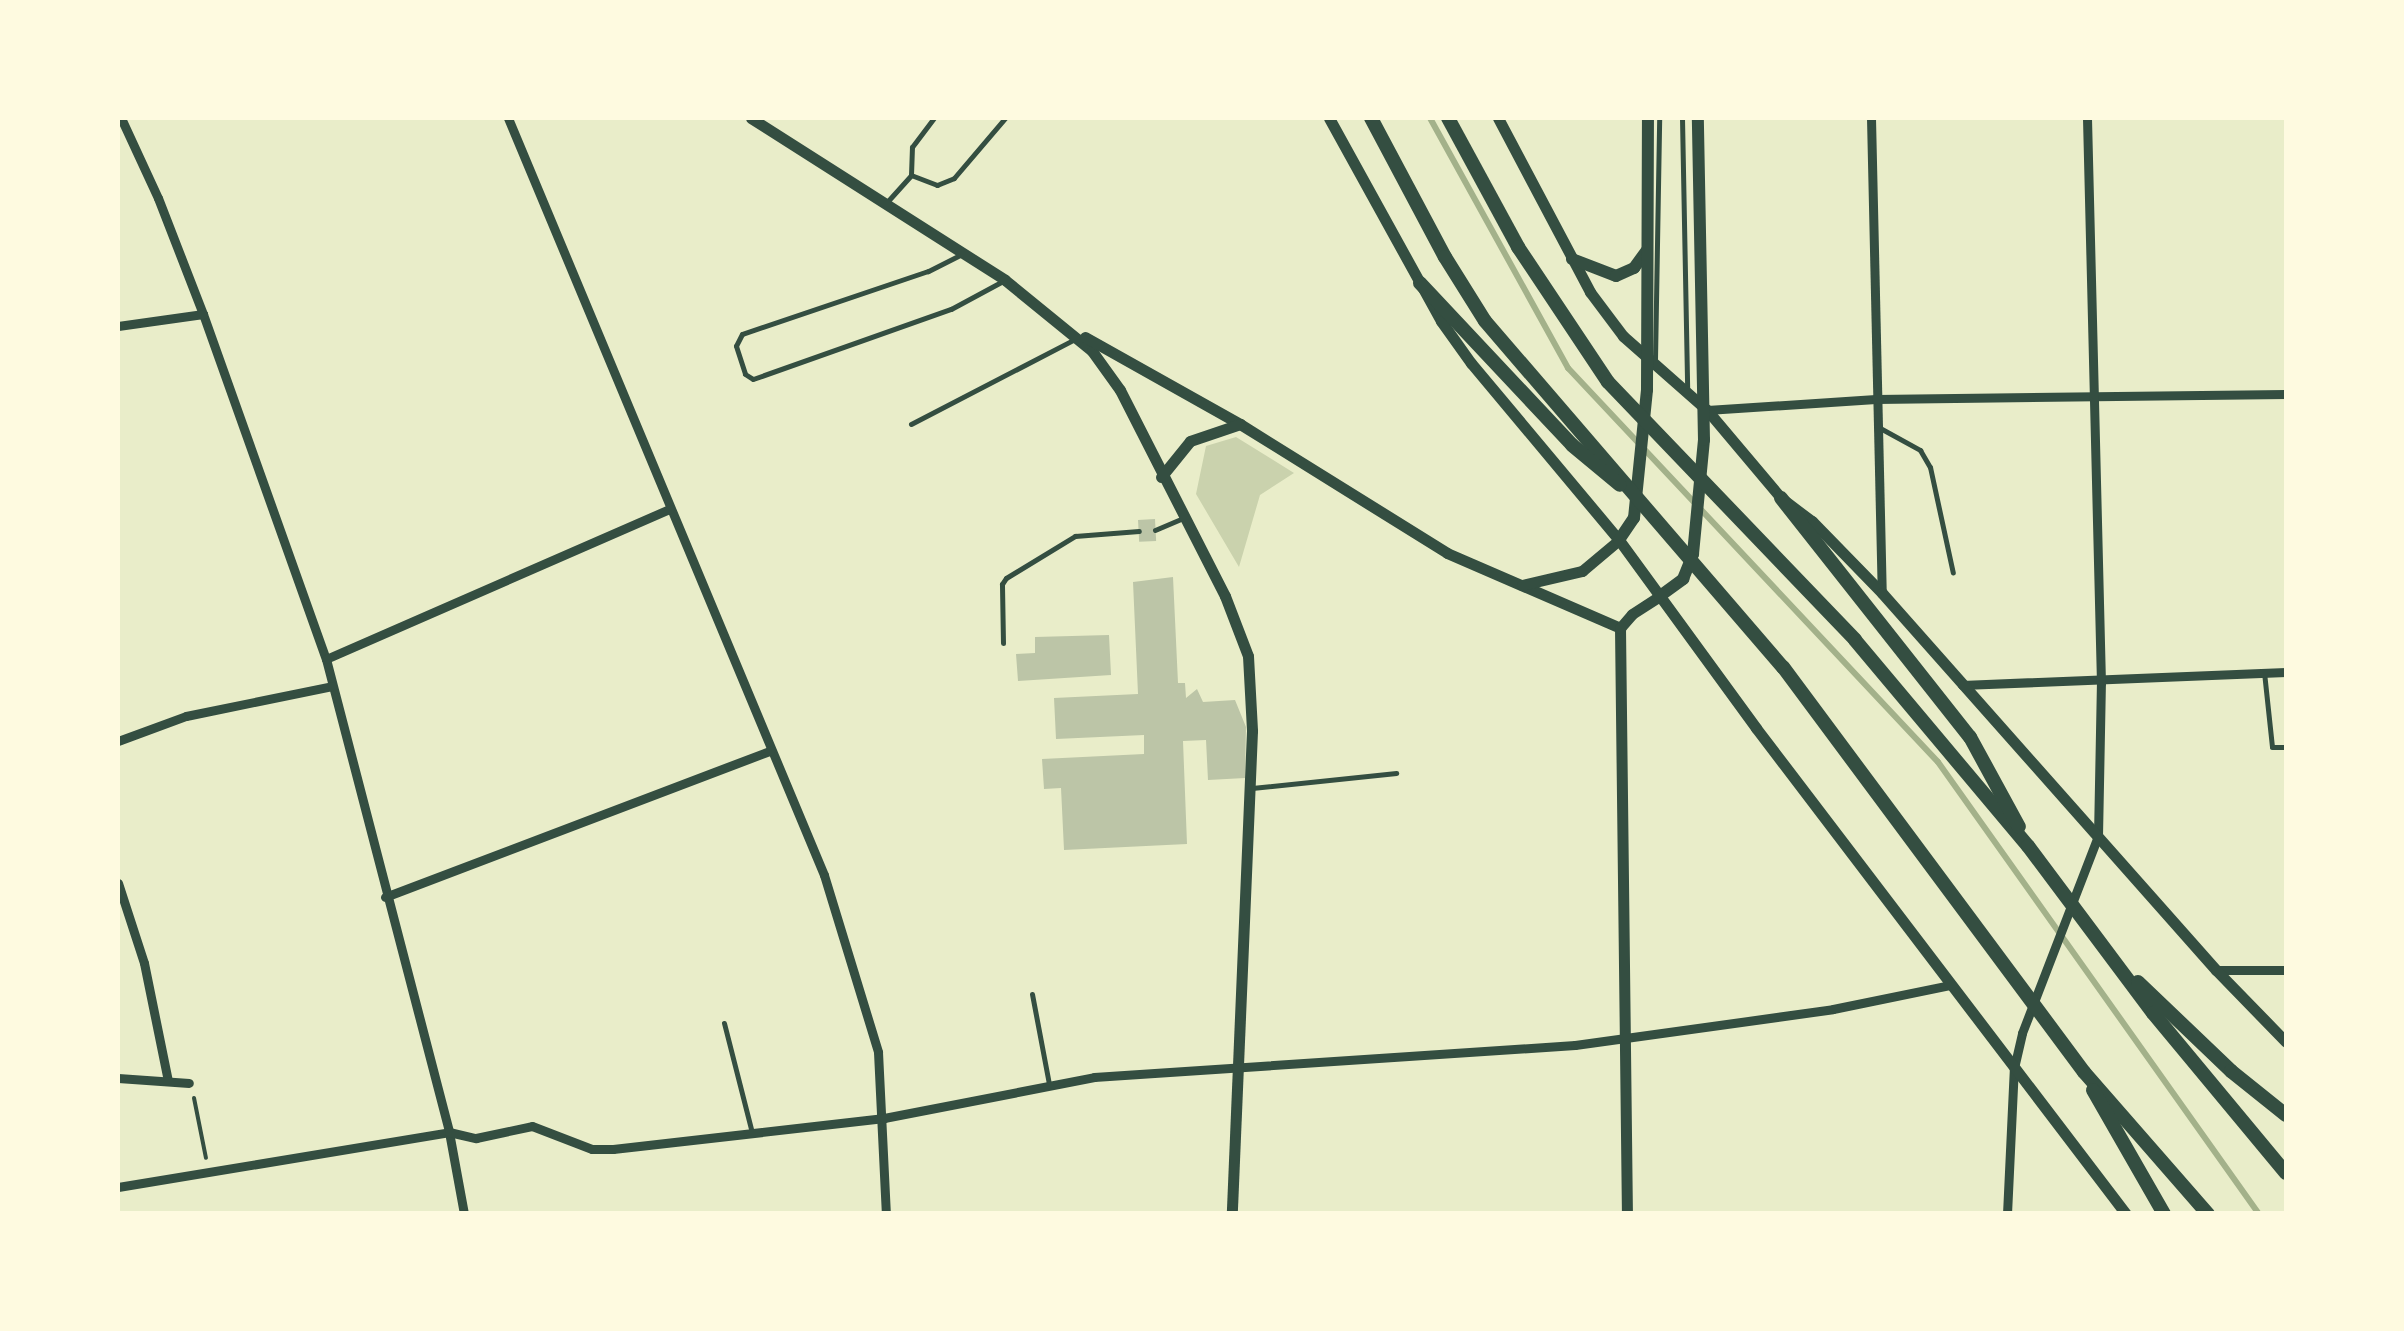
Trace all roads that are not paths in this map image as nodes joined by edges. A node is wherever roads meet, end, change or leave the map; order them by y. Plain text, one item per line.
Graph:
1 (120, 118) edge
2 (508, 118) edge
3 (751, 118) edge
4 (934, 118) edge
5 (1006, 118) edge
6 (1329, 118) edge
7 (1371, 118) edge
8 (1448, 118) edge
9 (1498, 118) edge
10 (1648, 118) edge
11 (1660, 118) edge
12 (1682, 118) edge
13 (1698, 118) edge
14 (1871, 118) edge
15 (2087, 118) edge
16 (911, 175) junction
17 (888, 202) junction
18 (1648, 248) junction
19 (966, 253) junction
20 (1572, 259) junction
21 (1006, 280) junction
22 (1420, 284) junction
23 (203, 314) junction
24 (118, 326) edge
25 (1078, 338) junction
26 (1652, 363) junction
27 (1687, 394) junction
28 (2286, 394) edge
29 (2093, 398) junction
30 (1876, 399) junction
31 (1707, 410) junction
32 (911, 424) dead end
33 (1240, 424) junction
34 (1877, 427) junction
35 (1161, 477) junction
36 (1632, 491) junction
37 (1781, 498) junction
38 (670, 508) junction
39 (1183, 518) junction
40 (1155, 530) dead end
41 (1139, 532) dead end
42 (1619, 540) junction
43 (1953, 573) dead end
44 (1517, 585) junction
45 (1882, 593) junction
46 (1660, 596) junction
47 (1620, 628) junction
48 (1003, 643) dead end
49 (326, 659) junction
50 (2264, 672) junction
51 (2286, 672) edge
52 (2100, 682) junction
53 (1962, 685) junction
54 (332, 686) junction
55 (118, 741) edge
56 (2286, 747) edge
57 (770, 752) junction
58 (1396, 773) dead end
59 (1252, 788) junction
60 (2095, 842) junction
61 (2028, 846) junction
62 (118, 883) edge
63 (384, 898) junction
64 (2108, 954) junction
65 (2216, 970) junction
66 (2286, 970) edge
67 (1950, 985) junction
68 (1032, 994) dead end
69 (724, 1022) dead end
70 (1626, 1037) junction
71 (2286, 1042) edge
72 (1235, 1065) junction
73 (2014, 1068) junction
74 (2084, 1072) junction
75 (118, 1078) edge
76 (168, 1081) junction
77 (188, 1084) road end
78 (1049, 1084) junction
79 (2286, 1115) edge
80 (884, 1118) junction
81 (449, 1132) junction
82 (752, 1133) junction
83 (2286, 1173) edge
84 (118, 1187) edge
85 (464, 1214) edge
86 (886, 1214) edge
87 (1232, 1214) edge
88 (1627, 1214) edge
89 (2007, 1214) edge
90 (2126, 1214) edge
91 (2164, 1214) edge
92 (2208, 1214) edge

1 - 23 street
2 - 38 street
3 - 17 street
4 - 16 lane
5 - 16 lane
6 - 22 street
7 - 36 main road
8 - 61 main road
9 - 20 street
10 - 18 main road
11 - 26 lane
12 - 27 lane
13 - 31 main road
14 - 30 street
15 - 29 street
16 - 17 lane
17 - 19 street
18 - 20 main road
18 - 26 main road
19 - 21 street
19 - 21 lane
20 - 26 street
21 - 25 street
22 - 36 main road
22 - 42 street
23 - 24 street
23 - 49 street
25 - 32 lane
25 - 33 street
25 - 35 street
26 - 27 street
26 - 42 main road
27 - 31 street
28 - 29 street
29 - 30 street
29 - 52 street
30 - 31 street
30 - 34 street
31 - 37 street
31 - 46 main road
33 - 35 street
33 - 44 street
34 - 43 lane
34 - 45 street
35 - 39 street
36 - 74 main road
37 - 45 street
37 - 61 main road
38 - 49 street
38 - 57 street
39 - 40 lane
39 - 59 street
41 - 48 lane
42 - 44 street
42 - 46 street
44 - 47 street
45 - 53 street
46 - 47 street
46 - 67 street
47 - 70 street
49 - 54 street
50 - 51 street
50 - 52 street
50 - 56 lane
52 - 53 street
52 - 60 street
53 - 60 street
54 - 55 street
54 - 63 street
57 - 63 street
57 - 80 street
58 - 59 lane
59 - 72 street
60 - 65 street
60 - 73 street
61 - 64 main road
62 - 76 street
63 - 81 street
64 - 79 main road
64 - 83 main road
65 - 66 street
65 - 71 street
67 - 70 street
67 - 73 street
68 - 78 lane
69 - 82 lane
70 - 72 street
70 - 88 street
72 - 78 street
72 - 87 street
73 - 89 street
73 - 90 street
74 - 91 main road
74 - 92 main road
75 - 76 street
76 - 77 street
78 - 80 street
80 - 82 street
80 - 86 street
81 - 82 street
81 - 84 street
81 - 85 street

